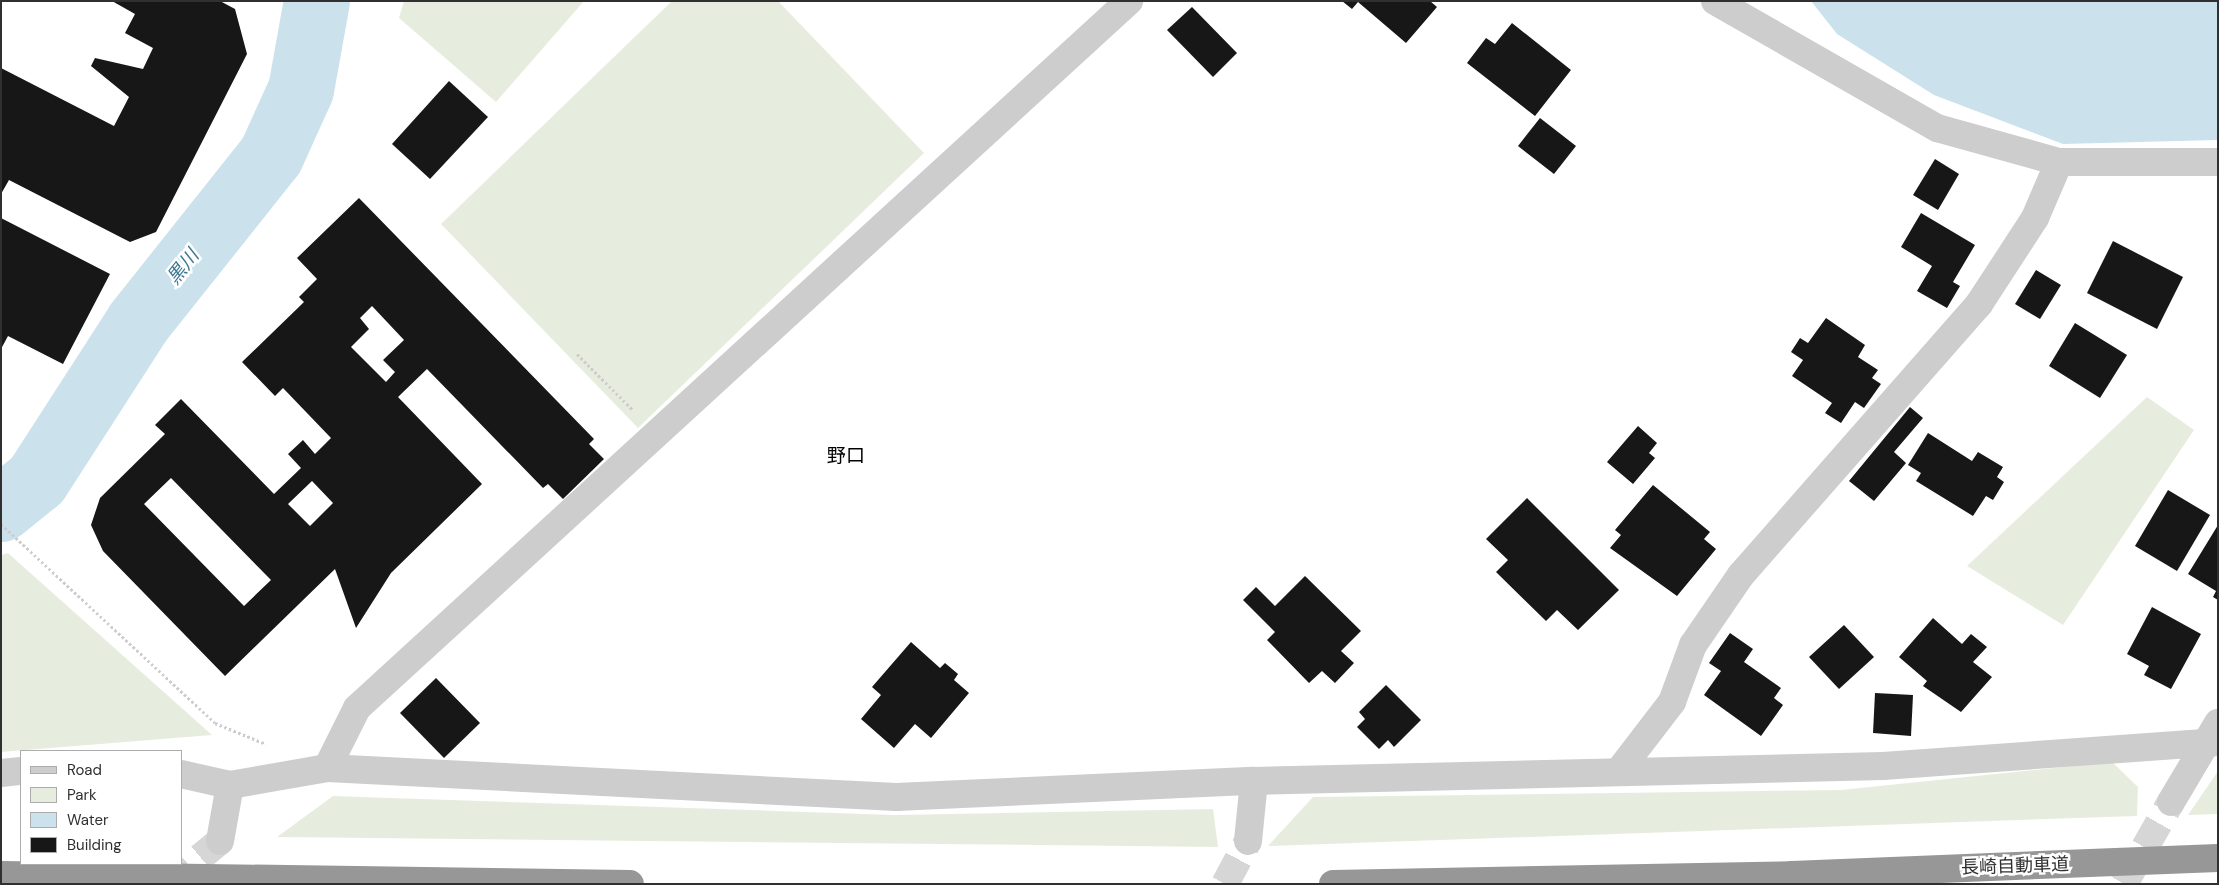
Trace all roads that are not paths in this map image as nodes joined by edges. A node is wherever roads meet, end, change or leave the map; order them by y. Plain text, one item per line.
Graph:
1 (1129, 1) edge
2 (1715, 1) edge
3 (2058, 162) junction
4 (2218, 162) edge
5 (2214, 736) edge
6 (328, 768) junction
7 (20, 771) edge
8 (1620, 771) junction
9 (1, 773) edge
10 (182, 774) edge
11 (1254, 781) junction
12 (230, 785) junction
13 (2171, 802) tunnel mouth
14 (220, 841) tunnel mouth
15 (1248, 841) tunnel mouth
16 (2218, 858) edge
17 (1, 875) edge
18 (630, 884) edge
19 (1333, 884) edge

1 - 6 street
2 - 3 street
3 - 4 street
3 - 8 street
5 - 8 street
5 - 13 street
6 - 11 street
6 - 12 street
7 - 9 street
8 - 11 street
10 - 12 street
11 - 15 street
12 - 14 street
16 - 19 highway, 長崎自動車道
17 - 18 highway

